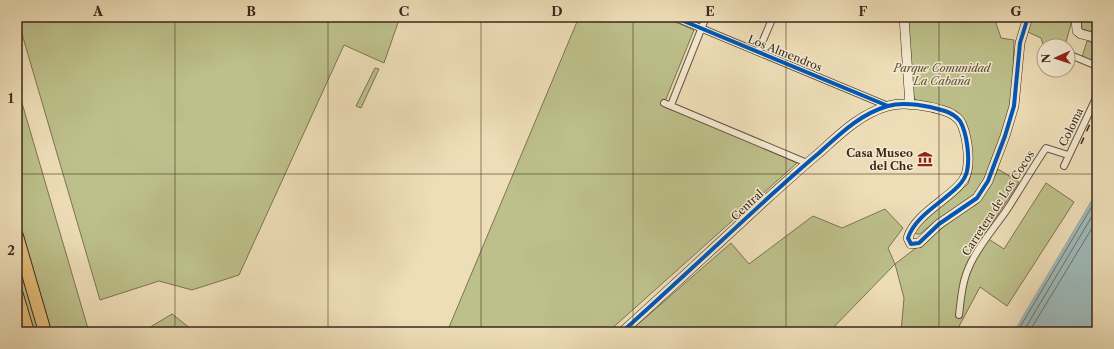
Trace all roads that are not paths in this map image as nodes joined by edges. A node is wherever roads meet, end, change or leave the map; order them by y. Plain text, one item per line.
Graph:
1 (674, 17) edge
2 (706, 17) edge
3 (773, 17) edge
4 (904, 17) edge
5 (1028, 17) edge
6 (1076, 17) edge
7 (701, 28) junction
8 (1097, 38) edge
9 (758, 52) junction
10 (1076, 57) edge
11 (1097, 66) edge
12 (1097, 96) edge
13 (909, 97) junction
14 (891, 105) junction
15 (1068, 155) junction
16 (806, 163) junction
17 (1064, 166) dead end
18 (17, 236) edge
19 (17, 295) edge
20 (959, 315) dead end
21 (28, 332) edge
22 (45, 332) edge
23 (622, 332) edge

1 - 7 street, Los Almendros
2 - 7 street
3 - 9 street
4 - 13 street
5 - 13 street
6 - 8 street
7 - 9 street, Los Almendros
7 - 16 street
9 - 14 street, Los Almendros
10 - 11 street
12 - 15 street, Coloma
13 - 14 street
13 - 14 street
14 - 16 street, Central
15 - 17 street, Coloma
15 - 20 street, Carretera de Los Cocos
16 - 23 street, Central
18 - 22 highway
19 - 21 highway

